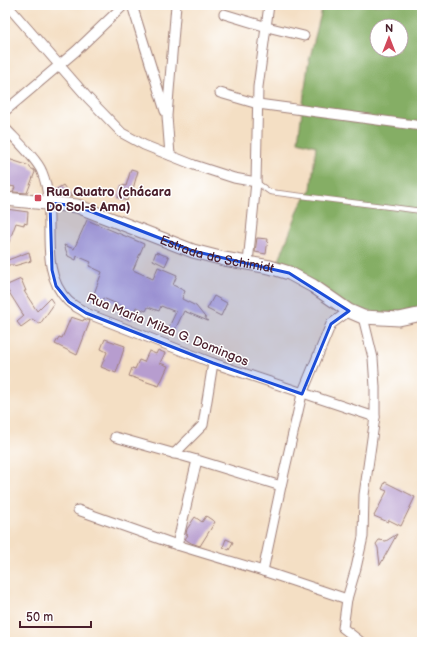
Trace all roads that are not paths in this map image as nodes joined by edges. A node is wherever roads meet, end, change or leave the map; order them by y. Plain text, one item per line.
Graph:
1 (8, 5) edge
2 (124, 5) edge
3 (132, 5) edge
4 (176, 5) edge
5 (269, 5) edge
6 (224, 14) dead end
7 (267, 27) junction
8 (304, 36) dead end
9 (60, 65) junction
10 (220, 93) dead end
11 (258, 104) junction
12 (5, 111) edge
13 (167, 116) junction
14 (422, 126) edge
15 (5, 128) edge
16 (170, 155) junction
17 (256, 182) junction
18 (5, 199) edge
19 (50, 203) junction
20 (422, 211) edge
21 (248, 263) junction
22 (349, 311) junction
23 (422, 314) edge
24 (363, 317) junction
25 (213, 363) junction
26 (302, 394) junction
27 (375, 417) junction
28 (115, 438) dead end
29 (174, 454) junction
30 (197, 460) junction
31 (281, 486) junction
32 (78, 510) dead end
33 (177, 545) junction
34 (263, 571) junction
35 (347, 598) junction
36 (361, 642) edge

1 - 9 street
2 - 9 street
3 - 13 street
4 - 13 street
5 - 7 street
6 - 7 street
7 - 8 street
7 - 11 street
9 - 12 street
9 - 16 street
10 - 11 street
11 - 14 street
11 - 17 street
13 - 16 street
15 - 19 street, Rua Maria Milza G. Domingos
16 - 17 street
17 - 20 lane
17 - 21 street
18 - 19 street, Estrada do Schimidt
19 - 21 street, Estrada do Schimidt
19 - 25 street, Rua Maria Milza G. Domingos
21 - 22 street, Estrada do Schimidt
22 - 24 street, Estrada do Schimidt
22 - 26 street
23 - 24 street, Estrada do Schimidt
24 - 27 street
25 - 26 street, Rua Maria Milza G. Domingos
25 - 29 street
26 - 27 street, Rua Maria Milza G. Domingos
26 - 31 street
27 - 35 street
28 - 29 street
29 - 30 street
30 - 31 street
30 - 33 street
31 - 34 street
32 - 33 street
33 - 34 street
34 - 35 street
35 - 36 street

